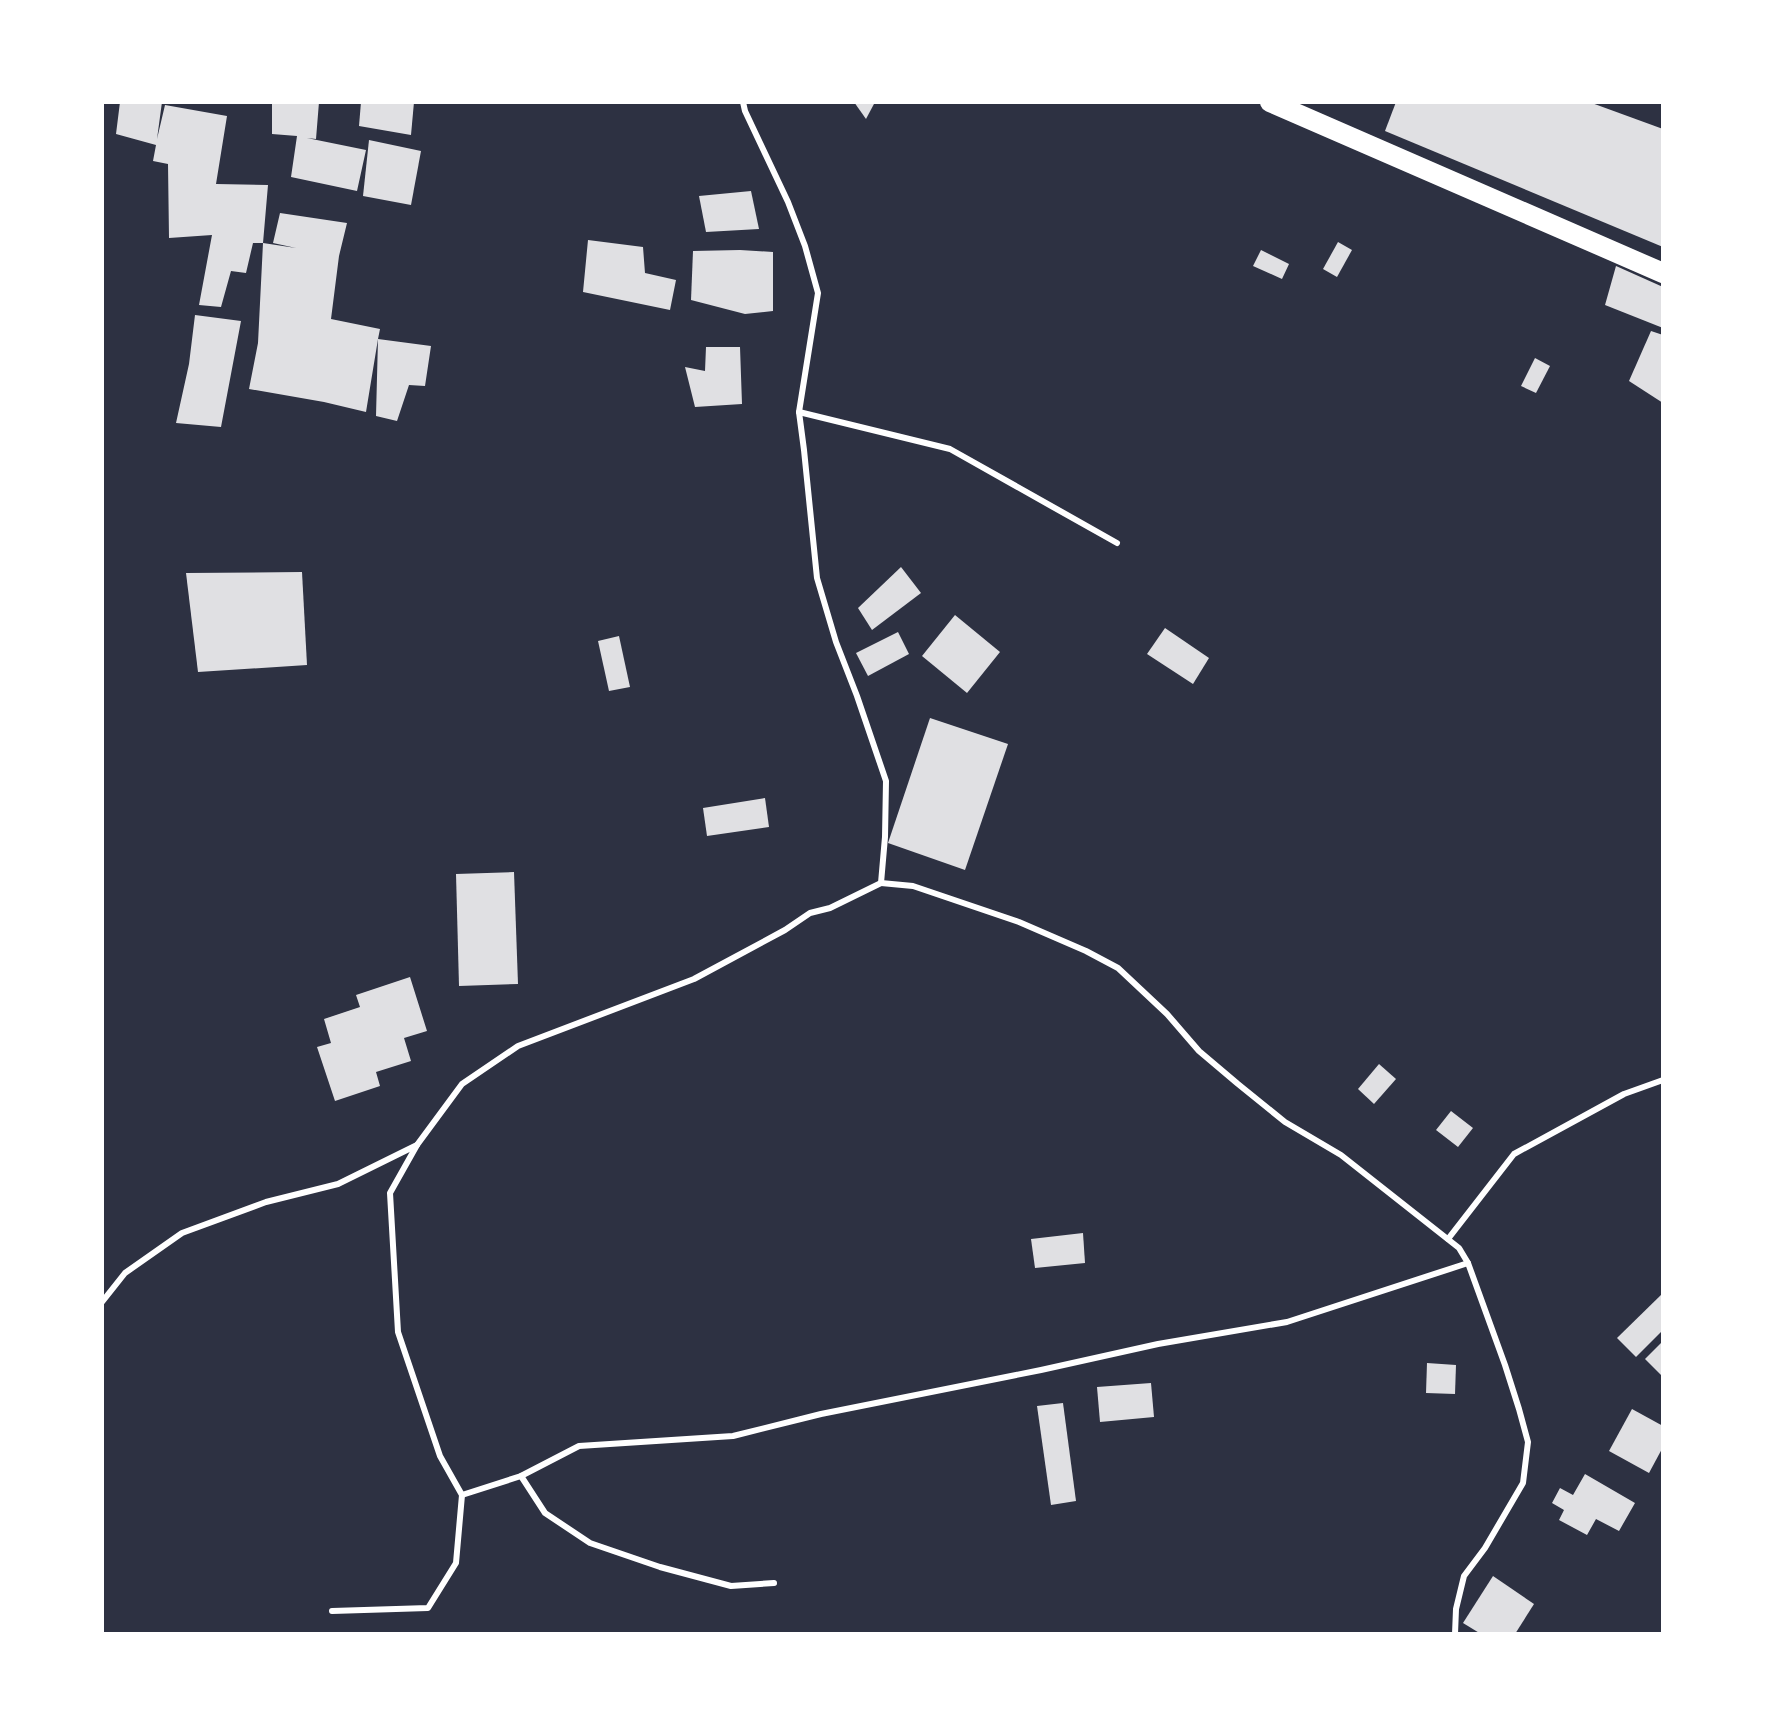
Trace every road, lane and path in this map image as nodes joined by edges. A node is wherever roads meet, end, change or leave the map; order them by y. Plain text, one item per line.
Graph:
1 (743, 102) edge
2 (1270, 102) edge
3 (1663, 273) edge
4 (799, 412) junction
5 (1117, 543) dead end
6 (881, 883) junction
7 (1663, 1080) edge
8 (417, 1145) junction
9 (1448, 1239) junction
10 (1468, 1263) junction
11 (102, 1302) edge
12 (521, 1476) junction
13 (462, 1495) junction
14 (774, 1583) dead end
15 (332, 1611) dead end
16 (1455, 1634) edge

1 - 4 lane
2 - 3 main road
4 - 5 lane
4 - 6 lane
6 - 8 lane
6 - 9 lane
7 - 9 lane
8 - 11 lane
8 - 13 lane
9 - 10 lane
10 - 12 lane
10 - 16 lane
12 - 13 lane
12 - 14 lane
13 - 15 lane

